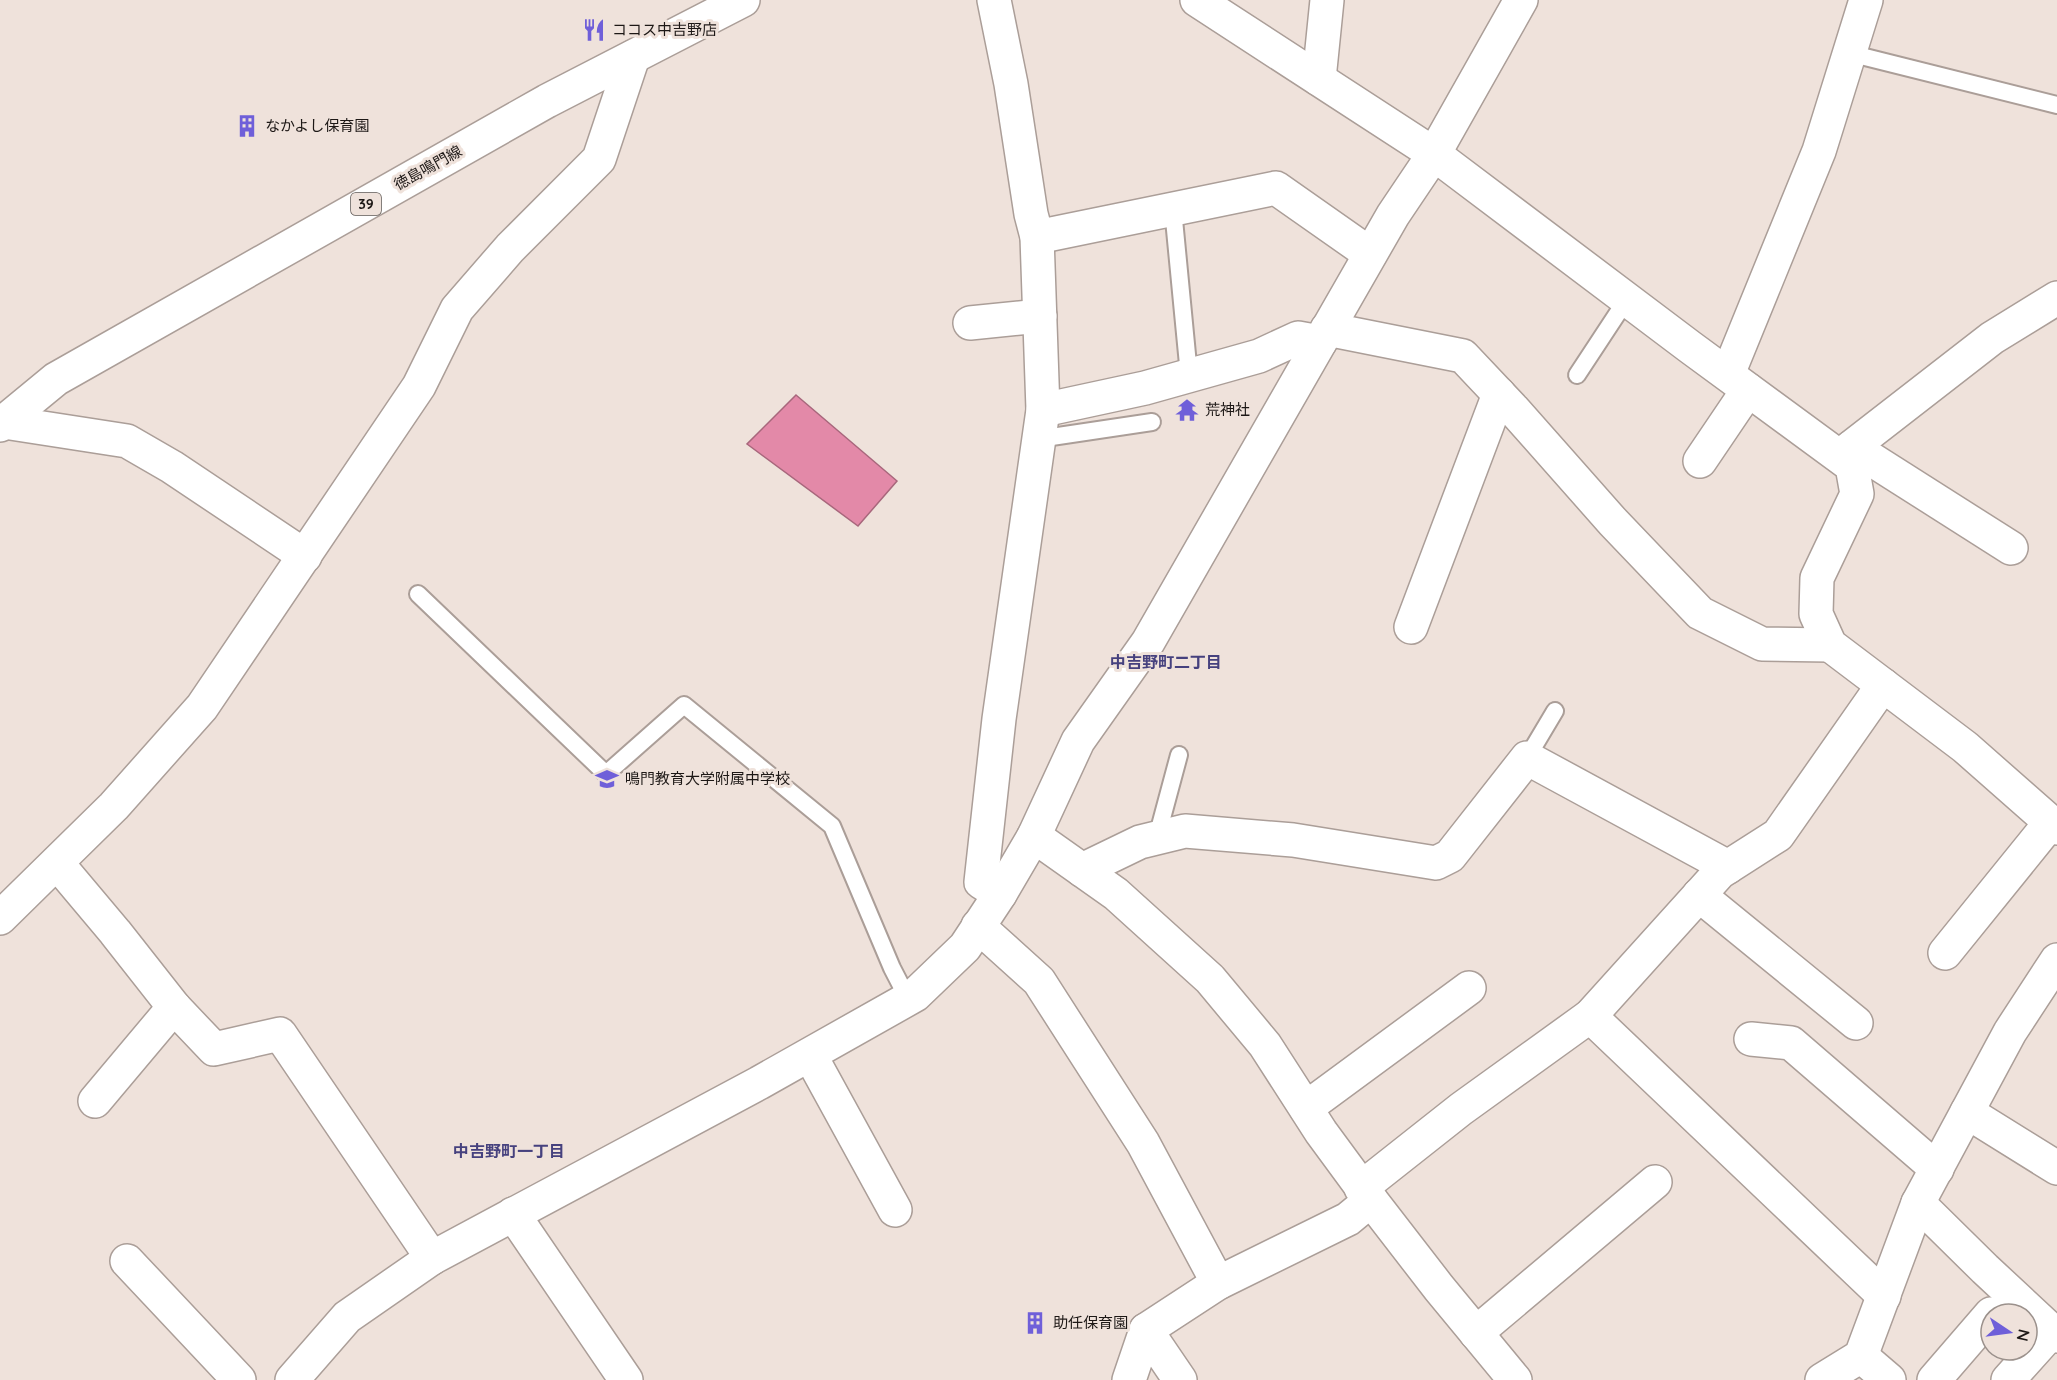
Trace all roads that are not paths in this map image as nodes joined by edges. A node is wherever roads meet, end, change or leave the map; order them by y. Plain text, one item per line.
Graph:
1 (743, 0) edge
2 (994, 0) edge
3 (1197, 0) edge
4 (1327, 0) edge
5 (1521, 0) edge
6 (1866, 0) edge
7 (1849, 53) junction
8 (633, 57) junction
9 (1319, 79) junction
10 (2057, 105) edge
11 (1434, 154) junction
12 (1173, 209) junction
13 (1037, 237) junction
14 (1370, 254) junction
15 (2057, 298) edge
16 (1627, 299) junction
17 (1040, 316) junction
18 (970, 324) dead end
19 (1324, 336) junction
20 (1189, 375) junction
21 (1576, 375) dead end
22 (1738, 382) junction
23 (1499, 394) junction
24 (1152, 422) dead end
25 (2, 424) edge
26 (1041, 424) junction
27 (1846, 452) junction
28 (1700, 461) dead end
29 (2011, 548) dead end
30 (305, 556) junction
31 (418, 594) dead end
32 (1411, 627) dead end
33 (1830, 645) junction
34 (1883, 685) junction
35 (1555, 711) dead end
36 (1179, 755) dead end
37 (1527, 758) junction
38 (2054, 825) edge
39 (1034, 836) junction
40 (1157, 837) junction
41 (57, 862) junction
42 (1728, 867) junction
43 (1082, 870) junction
44 (1000, 894) junction
45 (1699, 895) junction
46 (0, 918) edge
47 (978, 926) junction
48 (1945, 953) dead end
49 (2057, 960) edge
50 (1469, 988) dead end
51 (908, 999) junction
52 (174, 1007) junction
53 (1590, 1016) junction
54 (1856, 1023) dead end
55 (1751, 1039) dead end
56 (810, 1055) junction
57 (94, 1101) dead end
58 (1306, 1108) junction
59 (1967, 1112) junction
60 (2057, 1168) edge
61 (1937, 1169) junction
62 (1654, 1182) dead end
63 (1366, 1194) junction
64 (1918, 1203) junction
65 (895, 1210) dead end
66 (513, 1214) junction
67 (432, 1258) junction
68 (127, 1261) dead end
69 (1218, 1283) junction
70 (1884, 1296) junction
71 (1993, 1302) edge
72 (2039, 1327) edge
73 (1979, 1328) edge
74 (1146, 1330) junction
75 (1476, 1333) junction
76 (2054, 1334) edge
77 (1861, 1356) junction
78 (239, 1380) edge
79 (292, 1380) edge
80 (626, 1380) edge
81 (1129, 1380) edge
82 (1180, 1380) edge
83 (1515, 1380) edge
84 (1822, 1380) edge
85 (1889, 1380) edge
86 (1934, 1380) edge
87 (2008, 1380) edge

1 - 8 street, 徳島鳴門線 / 39
2 - 13 street
3 - 9 street
4 - 9 street
5 - 11 street
6 - 7 street
7 - 10 lane
7 - 22 street
8 - 25 street, 徳島鳴門線 / 39
8 - 30 street
9 - 11 street
11 - 14 street
11 - 16 street
12 - 13 street
12 - 14 street
12 - 20 lane
13 - 17 street
14 - 19 street
15 - 27 street
16 - 21 lane
16 - 22 street
17 - 18 street
17 - 26 street
19 - 20 street
19 - 23 street
19 - 39 street
20 - 26 street
22 - 27 street
22 - 28 street
23 - 32 street
23 - 33 street
24 - 26 lane
25 - 30 street
26 - 44 street
27 - 29 street
27 - 33 street
30 - 41 street
31 - 51 lane
33 - 34 street
34 - 38 street
34 - 42 street
35 - 37 lane
36 - 40 lane
37 - 40 street
37 - 42 street
38 - 48 street
39 - 43 street
39 - 44 street
40 - 43 street
41 - 46 street
41 - 52 street
42 - 45 street
43 - 58 street
44 - 47 street
45 - 53 street
45 - 54 street
47 - 51 street
47 - 69 street
49 - 59 street
50 - 58 street
51 - 56 street
52 - 57 street
52 - 67 street
53 - 63 street
53 - 70 street
55 - 61 street
56 - 65 street
56 - 66 street
58 - 63 street
59 - 60 street
59 - 61 street
61 - 64 street
62 - 75 street
63 - 69 street
63 - 75 street
64 - 70 street
64 - 71 street
66 - 67 street
66 - 80 street
67 - 79 street
68 - 78 street
69 - 74 street
70 - 77 street
72 - 76 street
73 - 86 street
74 - 81 street
74 - 82 street
75 - 83 street
76 - 87 street
77 - 84 street
77 - 85 street

